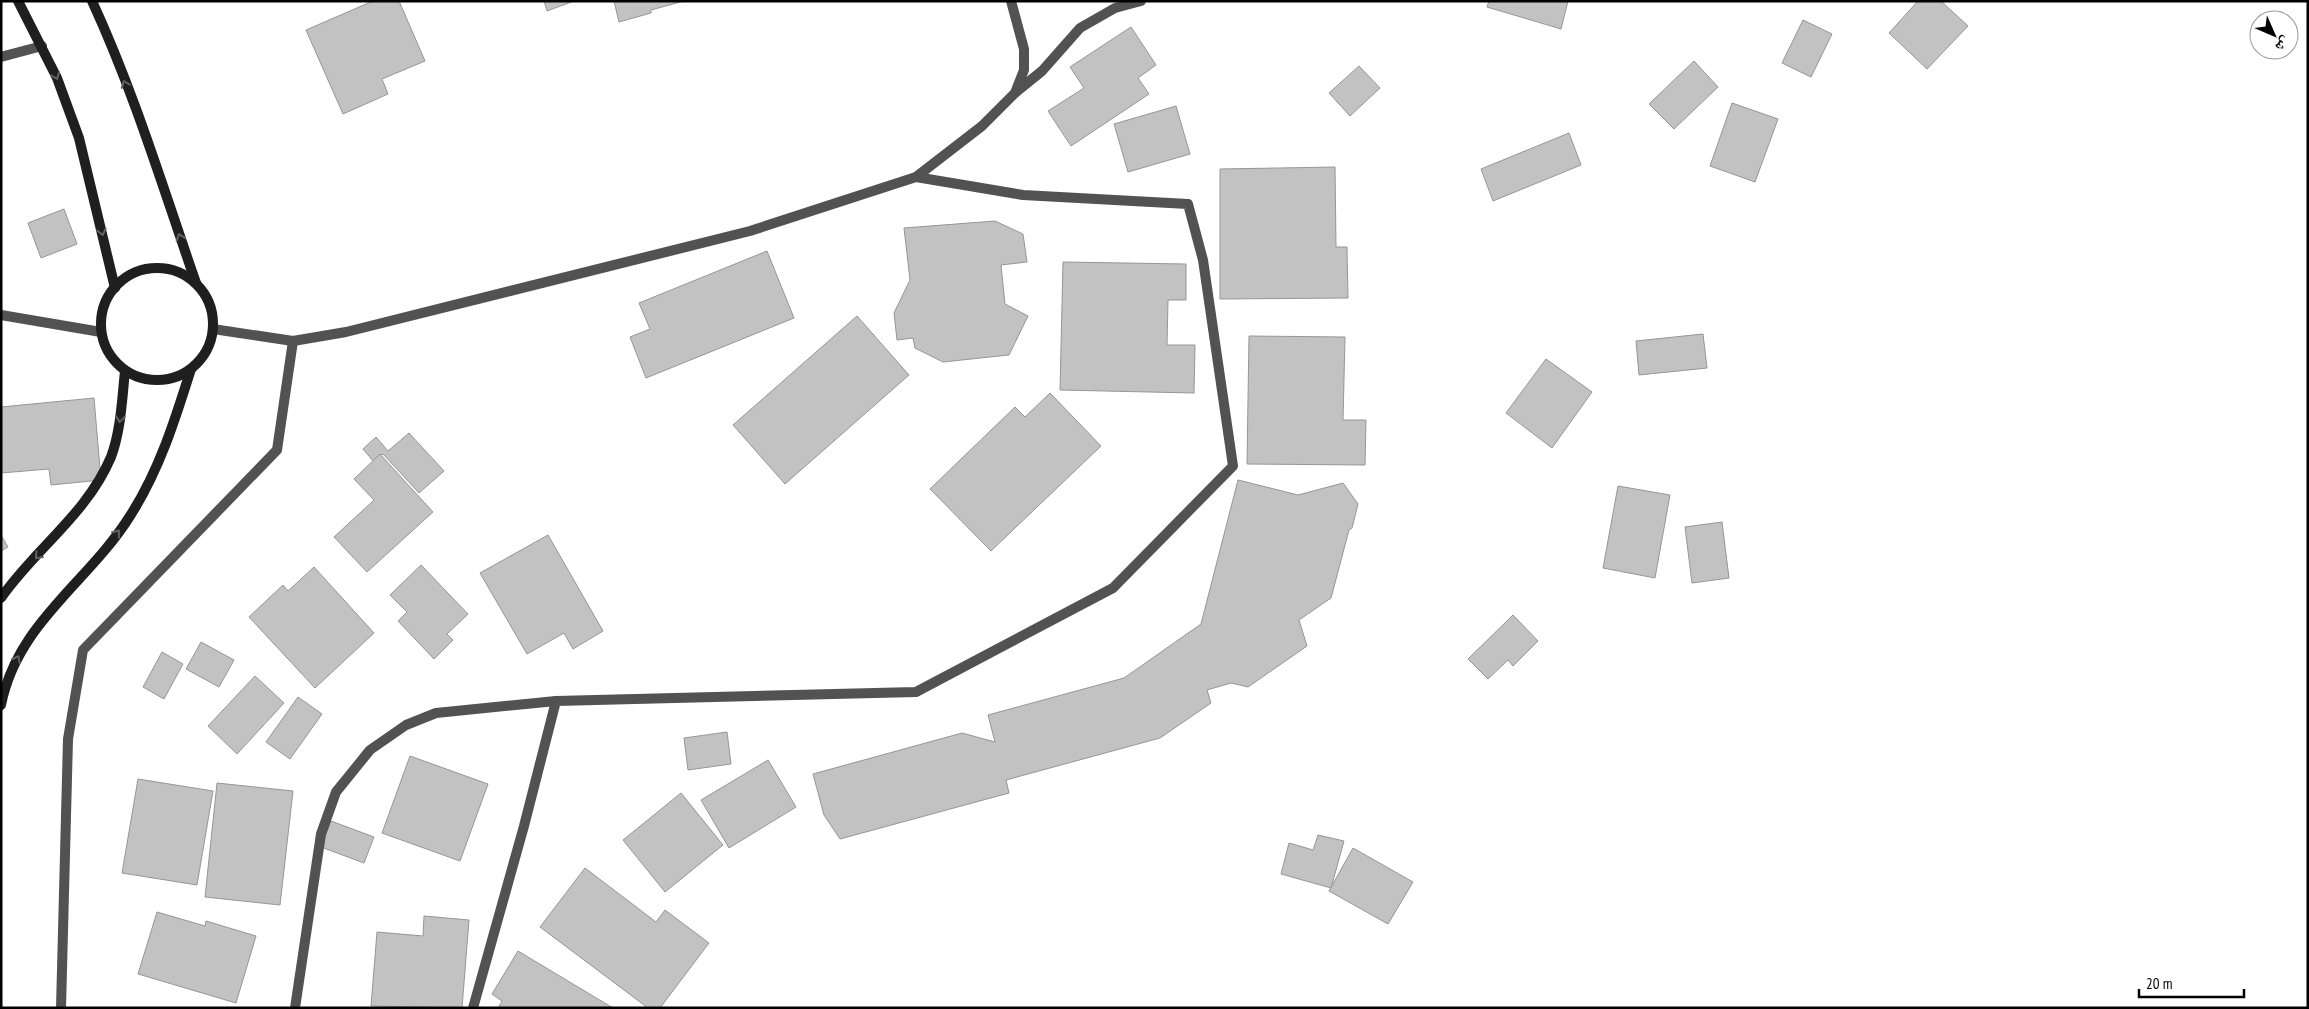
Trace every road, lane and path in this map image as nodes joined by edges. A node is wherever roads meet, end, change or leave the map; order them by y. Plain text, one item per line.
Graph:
1 (18, 1) edge
2 (92, 1) edge
3 (1011, 1) edge
4 (1141, 1) edge
5 (42, 46) junction
6 (1, 57) edge
7 (1015, 93) junction
8 (916, 177) junction
9 (196, 283) junction
10 (115, 288) junction
11 (1, 315) edge
12 (213, 329) junction
13 (101, 332) junction
14 (294, 341) junction
15 (191, 369) junction
16 (125, 371) junction
17 (1, 598) edge
18 (556, 701) junction
19 (1, 706) edge
20 (62, 1008) edge
21 (295, 1008) edge
22 (473, 1008) edge

1 - 5 main road
9 -> 2 main road
3 - 7 street
4 - 7 street
5 - 6 street
5 -> 10 main road
7 - 8 street
8 - 14 street
8 - 18 street
9 - 10 main road
9 - 12 main road
10 - 13 main road
11 - 13 street
12 - 14 street
12 - 15 main road
13 - 16 main road
14 - 20 street
15 - 16 main road
19 -> 15 main road
16 -> 17 main road
18 - 21 street
18 - 22 street

